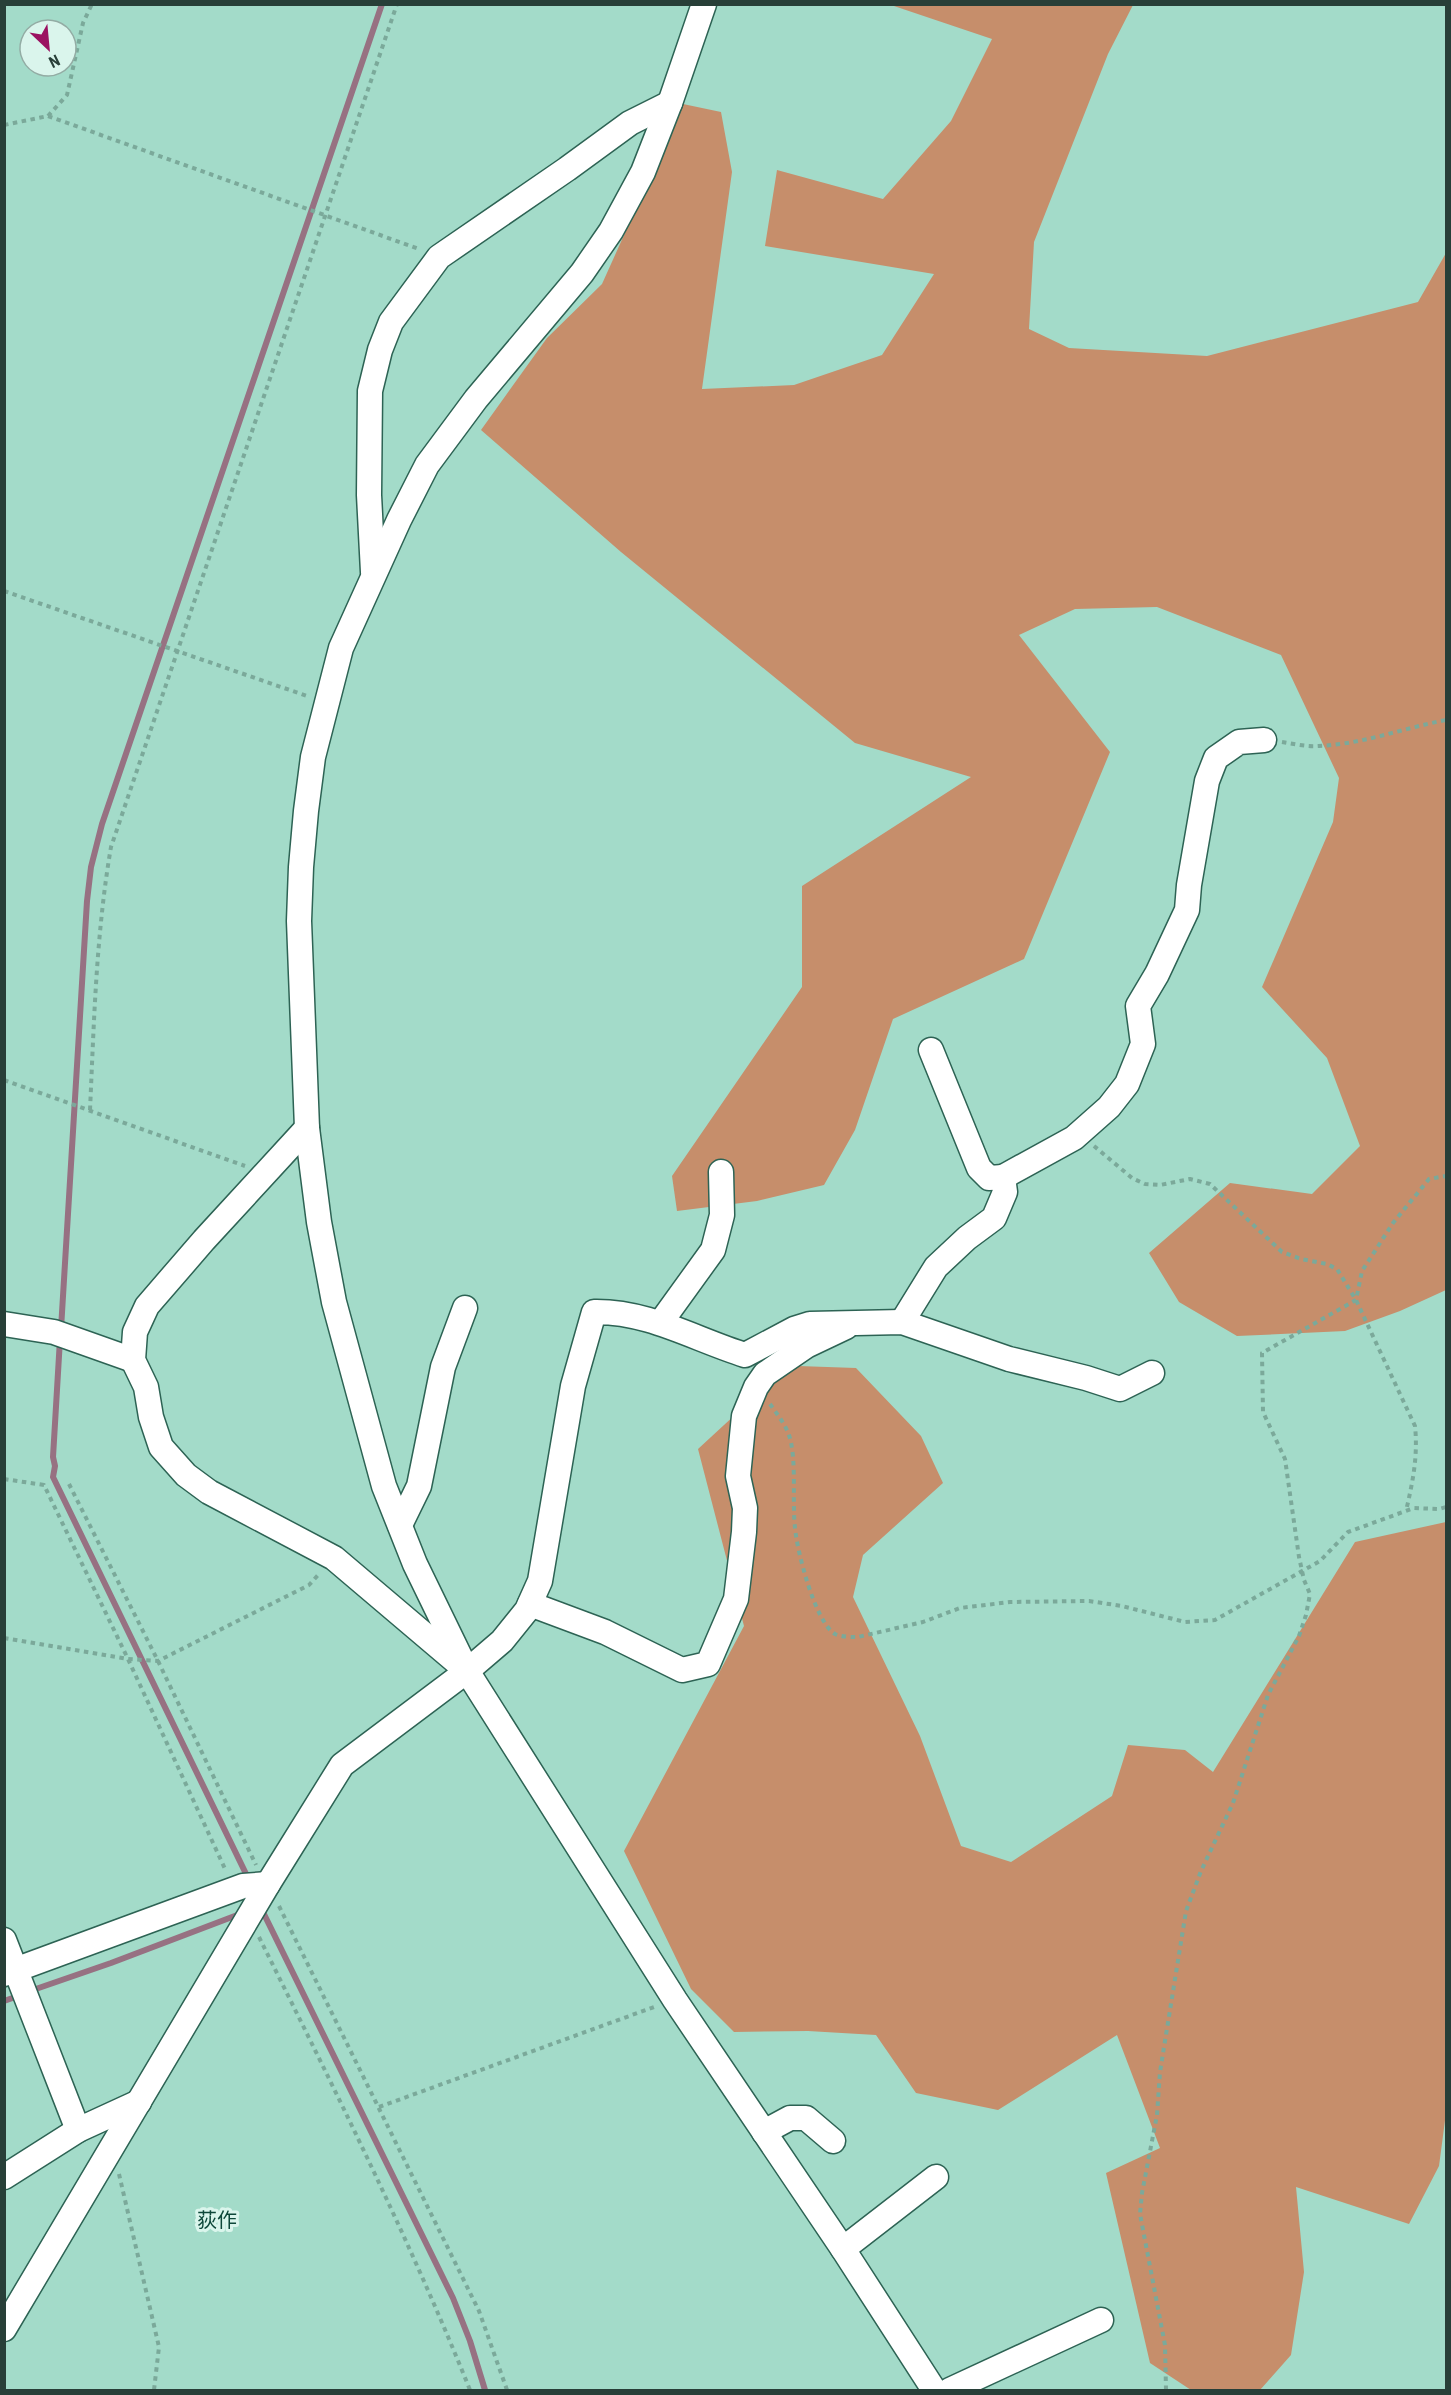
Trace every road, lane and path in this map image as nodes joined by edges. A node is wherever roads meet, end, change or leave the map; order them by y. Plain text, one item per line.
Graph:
1 (92, 4) edge
2 (397, 4) edge
3 (704, 4) edge
4 (670, 103) junction
5 (48, 116) junction
6 (4, 125) edge
7 (324, 215) junction
8 (439, 257) junction
9 (373, 574) junction
10 (4, 591) edge
11 (176, 650) junction
12 (326, 703) junction
13 (1446, 720) edge
14 (1263, 740) joint
15 (931, 1050) dead end
16 (4, 1080) edge
17 (90, 1110) junction
18 (307, 1128) junction
19 (1080, 1133) junction
20 (722, 1172) dead end
21 (265, 1173) junction
22 (1446, 1176) edge
23 (1003, 1178) junction
24 (1356, 1300) junction
25 (465, 1308) dead end
26 (661, 1322) junction
27 (902, 1322) junction
28 (853, 1323) junction
29 (4, 1324) edge
30 (134, 1360) junction
31 (1152, 1373) dead end
32 (756, 1387) junction
33 (69, 1484) dead end
34 (1446, 1507) edge
35 (1406, 1511) junction
36 (400, 1525) junction
37 (334, 1558) junction
38 (1303, 1572) junction
39 (530, 1604) junction
40 (4, 1638) edge
41 (158, 1661) junction
42 (467, 1671) junction
43 (268, 1884) junction
44 (4, 1940) edge
45 (10, 1972) edge
46 (675, 2000) junction
47 (139, 2103) junction
48 (379, 2107) junction
49 (78, 2130) junction
50 (764, 2132) junction
51 (833, 2141) dead end
52 (113, 2145) junction
53 (4, 2177) edge
54 (936, 2177) dead end
55 (843, 2248) junction
56 (1101, 2320) dead end
57 (4, 2329) edge
58 (154, 2391) edge
59 (507, 2391) edge
60 (934, 2391) edge
61 (950, 2391) edge
62 (1166, 2391) edge

1 - 5 path
2 - 7 path
3 - 4 street
4 - 8 street
4 - 9 street
5 - 6 path
5 - 7 path
7 - 8 path
7 - 11 path
8 - 9 street
9 - 12 street
10 - 11 path
11 - 12 path
11 - 17 path
12 - 18 street
13 - 14 path
14 - 19 street
15 - 23 street
16 - 17 path
17 - 21 path
18 - 21 street
18 - 36 street
19 - 23 street
19 - 24 path
20 - 26 street
21 - 30 street
22 - 24 path
23 - 27 street
24 - 35 path
24 - 38 path
25 - 36 street
26 - 28 street
26 - 39 street
27 - 28 street
27 - 31 street
28 - 32 street
29 - 30 street
30 - 37 street
32 - 38 path
32 - 39 street
33 - 41 path
34 - 35 path
35 - 38 path
36 - 42 street
37 - 41 path
37 - 42 street
38 - 62 path
39 - 42 street
40 - 41 path
41 - 43 path
42 - 43 street
42 - 46 street
43 - 45 street
43 - 47 street
43 - 48 path
44 - 45 street
45 - 49 street
46 - 48 path
46 - 50 street
47 - 49 street
47 - 52 street
48 - 59 path
49 - 53 street
50 - 51 street
50 - 55 street
52 - 57 street
52 - 58 path
54 - 55 street
55 - 60 street
56 - 61 street

